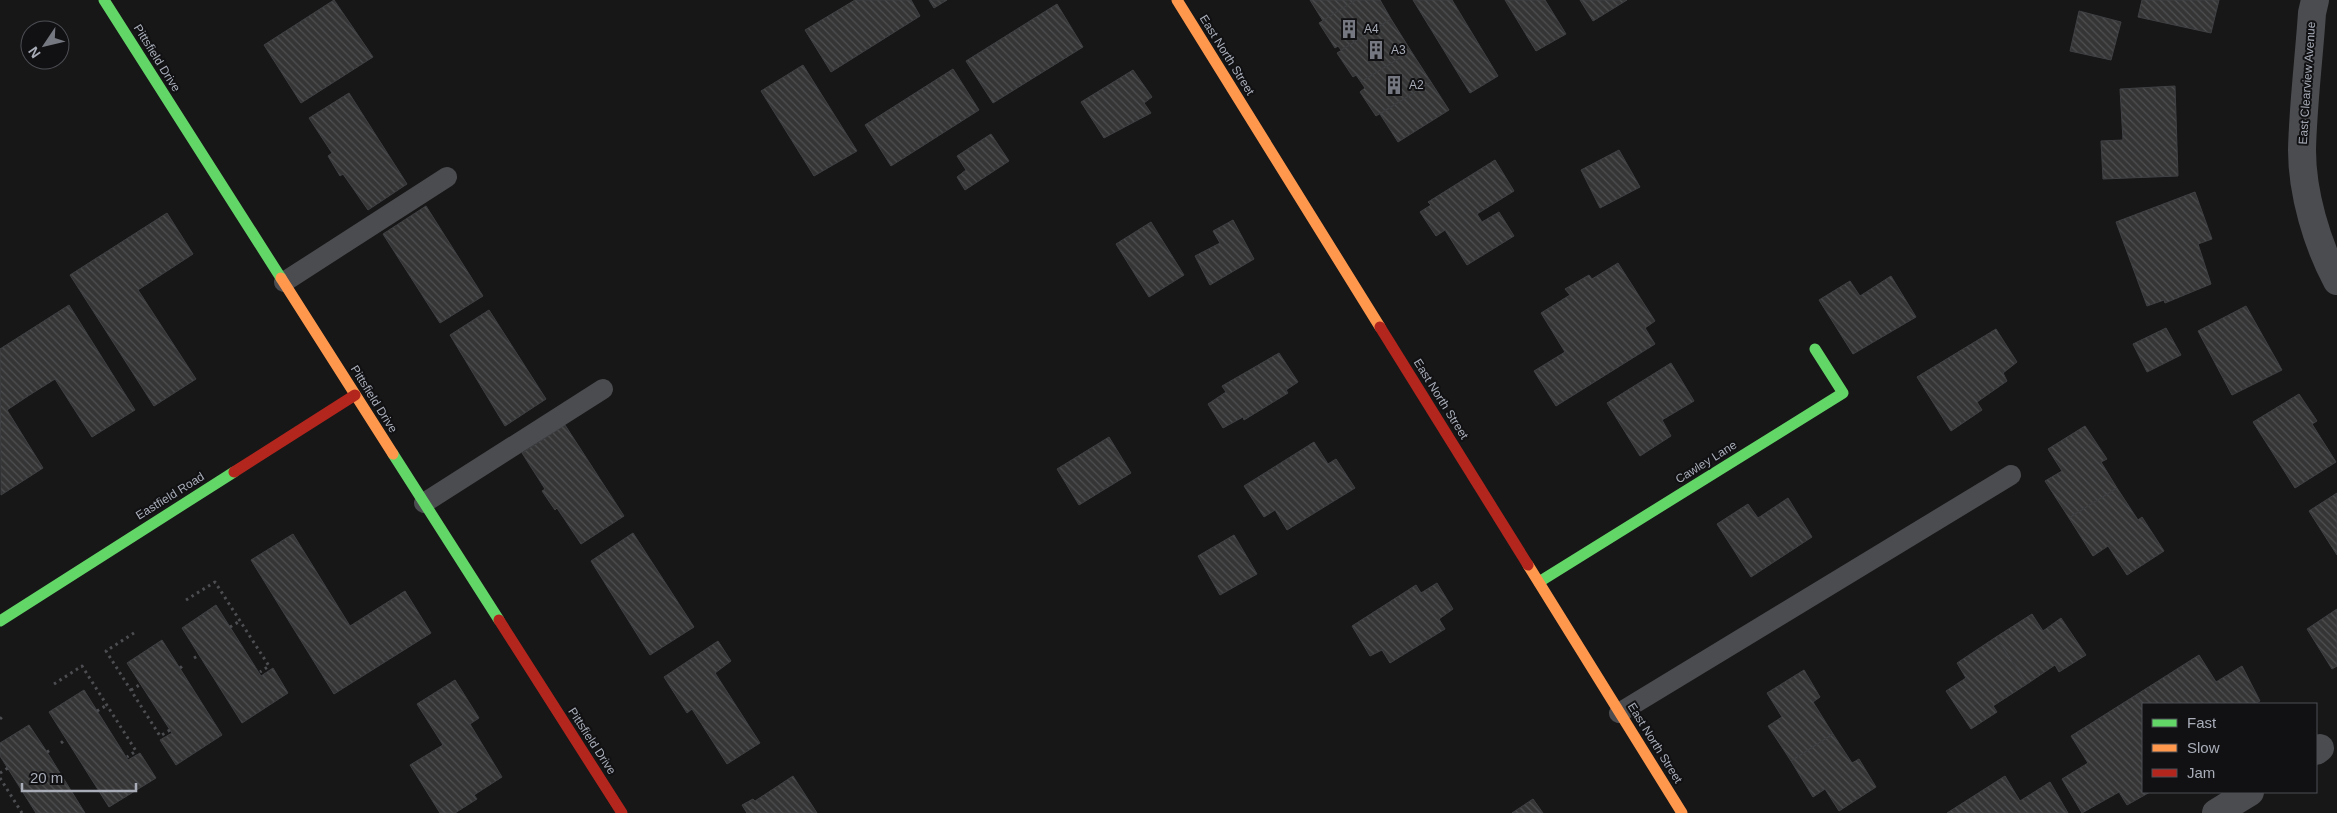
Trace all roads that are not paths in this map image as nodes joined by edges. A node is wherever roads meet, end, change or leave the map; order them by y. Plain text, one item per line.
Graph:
1 (104, 0) edge
2 (1177, 0) edge
3 (2316, 0) edge
4 (447, 177) dead end
5 (2337, 281) edge
6 (284, 282) junction
7 (1815, 349) dead end
8 (604, 389) dead end
9 (355, 395) junction
10 (2011, 475) dead end
11 (424, 503) junction
12 (1539, 582) junction
13 (0, 621) edge
14 (1619, 712) junction
15 (2248, 793) edge
16 (622, 813) edge
17 (1682, 813) edge
18 (2216, 813) edge

1 - 6 street, Pittsfield Drive
2 - 12 street, East North Street
3 - 5 street, East Clearview Avenue
4 - 6 lane
6 - 9 street, Pittsfield Drive
7 - 12 street, Cawley Lane
8 - 11 lane
9 - 11 street, Pittsfield Drive
9 - 13 street, Eastfield Road
10 - 14 lane
11 - 16 street, Pittsfield Drive
12 - 14 street, East North Street
14 - 17 street, East North Street
15 - 18 street

